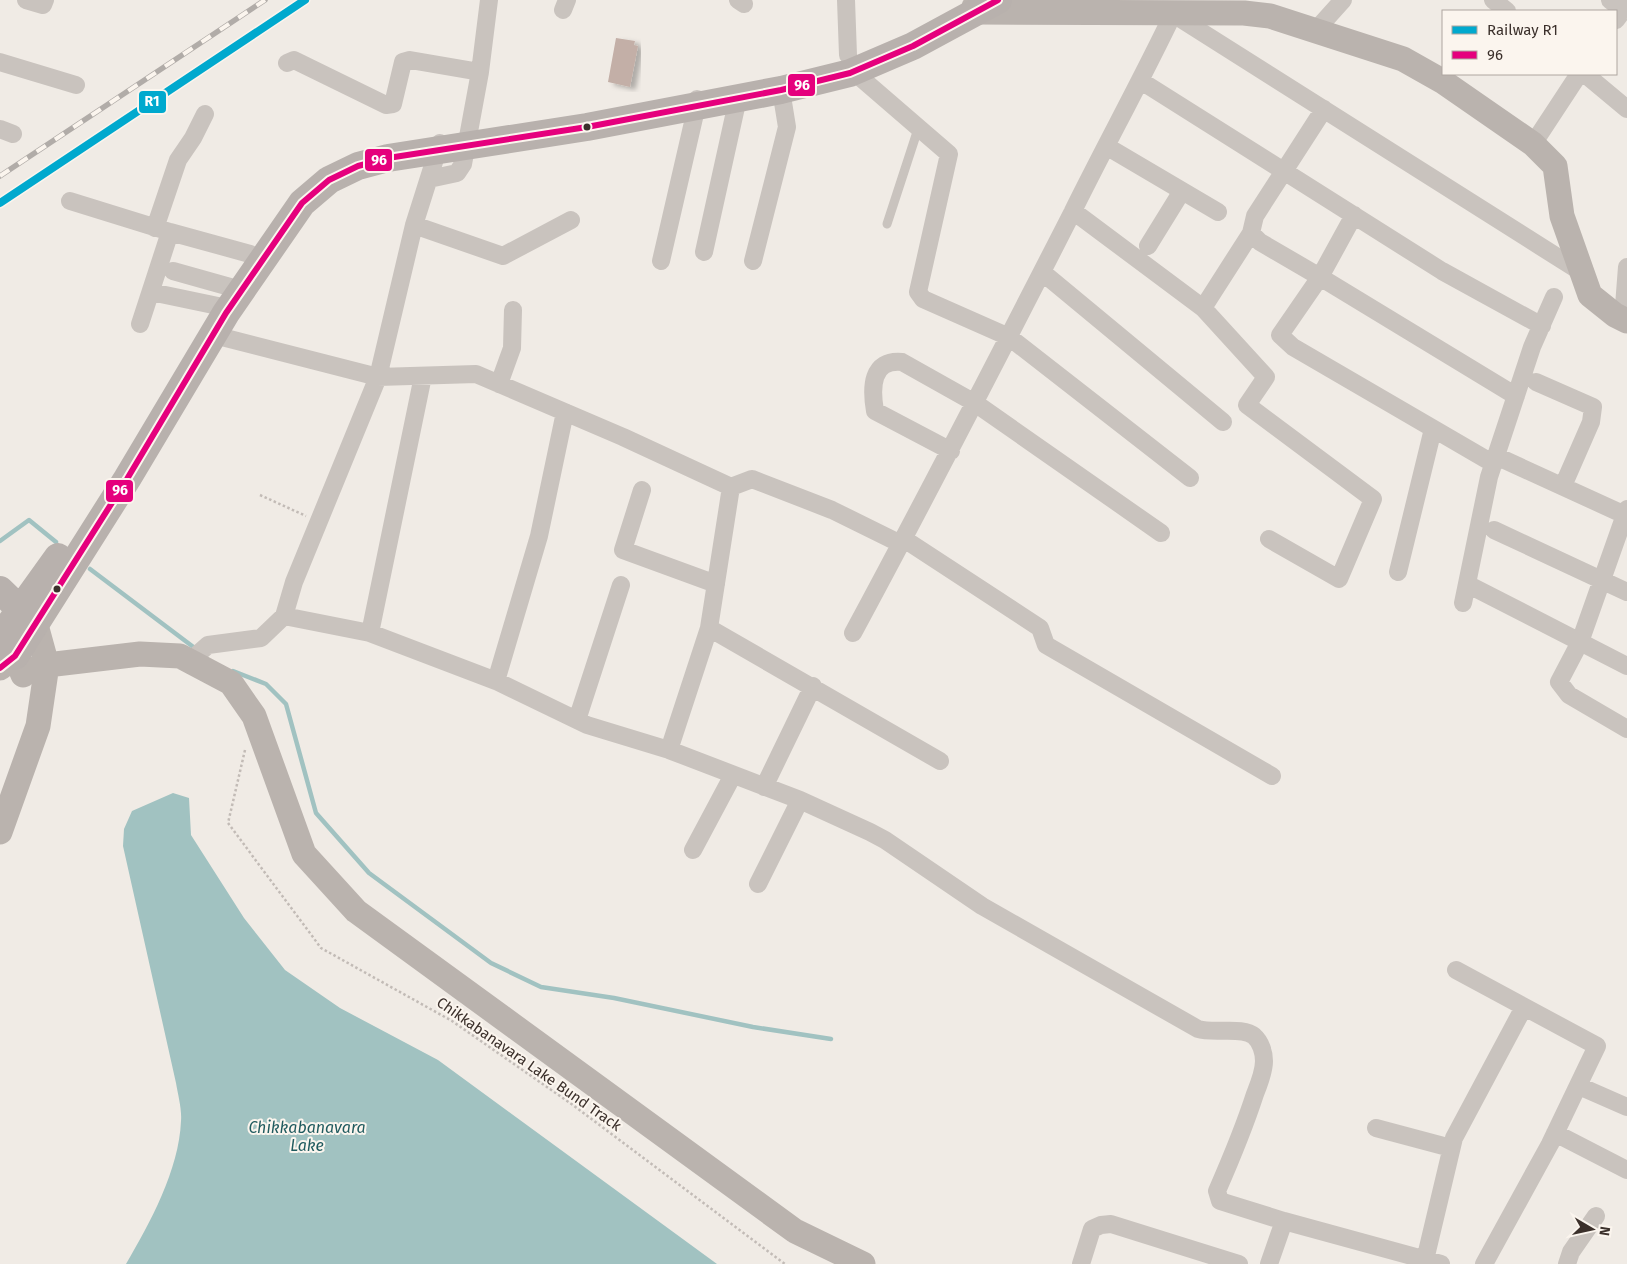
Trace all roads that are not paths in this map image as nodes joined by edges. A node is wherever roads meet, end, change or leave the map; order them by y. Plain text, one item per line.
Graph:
1 (26, 0) edge
2 (44, 0) edge
3 (489, 0) edge
4 (846, 0) edge
5 (1344, 0) edge
6 (1493, 0) edge
7 (978, 3) edge
8 (1506, 10) edge
9 (1173, 14) junction
10 (1316, 30) junction
11 (0, 62) edge
12 (287, 63) dead end
13 (851, 63) junction
14 (480, 72) junction
15 (1578, 75) edge
16 (1586, 75) edge
17 (1141, 81) junction
18 (76, 85) dead end
19 (781, 90) junction
20 (738, 98) junction
21 (697, 99) junction
22 (1627, 109) edge
23 (1324, 110) junction
24 (205, 114) dead end
25 (918, 129) junction
26 (468, 140) junction
27 (440, 144) junction
28 (1533, 144) junction
29 (1106, 146) junction
30 (1285, 171) junction
31 (429, 179) junction
32 (1182, 191) junction
33 (70, 201) dead end
34 (1073, 211) junction
35 (1218, 212) dead end
36 (1354, 215) junction
37 (571, 220) dead end
38 (887, 224) dead end
39 (414, 225) junction
40 (162, 230) junction
41 (1251, 233) junction
42 (1148, 246) dead end
43 (704, 252) dead end
44 (250, 254) junction
45 (753, 260) dead end
46 (660, 262) dead end
47 (1627, 267) edge
48 (173, 271) dead end
49 (1042, 272) junction
50 (1581, 272) junction
51 (1320, 278) junction
52 (150, 292) junction
53 (1554, 297) dead end
54 (1203, 308) junction
55 (513, 310) dead end
56 (219, 314) junction
57 (1625, 320) edge
58 (140, 324) dead end
59 (1542, 326) junction
60 (1009, 337) junction
61 (423, 376) junction
62 (378, 377) junction
63 (1536, 382) dead end
64 (499, 384) junction
65 (1516, 396) junction
66 (975, 403) junction
67 (565, 412) junction
68 (1223, 422) dead end
69 (1433, 429) junction
70 (951, 451) junction
71 (1495, 460) junction
72 (1190, 478) dead end
73 (1563, 486) junction
74 (731, 487) junction
75 (642, 490) dead end
76 (1626, 513) edge
77 (1494, 530) dead end
78 (1161, 533) dead end
79 (1269, 539) dead end
80 (903, 541) junction
81 (1398, 572) dead end
82 (1601, 580) junction
83 (716, 584) junction
84 (1467, 584) junction
85 (621, 585) dead end
86 (0, 590) edge
87 (1627, 592) edge
88 (1464, 603) dead end
89 (28, 616) junction
90 (284, 616) junction
91 (709, 628) junction
92 (370, 633) junction
93 (852, 633) dead end
94 (1580, 642) junction
95 (7, 650) edge
96 (197, 655) junction
97 (47, 665) junction
98 (1627, 666) edge
99 (496, 681) junction
100 (813, 686) junction
101 (577, 720) junction
102 (38, 726) junction
103 (1627, 729) edge
104 (669, 750) junction
105 (940, 762) dead end
106 (733, 775) junction
107 (1272, 776) dead end
108 (764, 787) junction
109 (800, 800) junction
110 (0, 832) edge
111 (692, 850) dead end
112 (758, 884) dead end
113 (1456, 970) dead end
114 (1524, 1006) junction
115 (1579, 1086) junction
116 (1627, 1107) edge
117 (1376, 1128) dead end
118 (1555, 1133) junction
119 (1451, 1148) junction
120 (1627, 1170) edge
121 (1596, 1216) dead end
122 (1284, 1221) junction
123 (1433, 1262) edge
124 (1491, 1262) edge
125 (863, 1264) edge
126 (1081, 1264) edge
127 (1239, 1264) edge
128 (1269, 1264) edge
129 (1567, 1264) edge

1 - 2 street
3 - 14 street
4 - 13 street
5 - 10 street
6 - 8 street
7 - 9 street
7 - 13 main road
9 - 10 street
9 - 17 street
9 - 23 street
10 - 28 street
11 - 18 street
12 - 14 street
13 - 19 main road
13 - 21 main road
13 - 25 street
14 - 26 street
15 - 28 street
16 - 22 street
17 - 29 street
17 - 30 street
19 - 20 main road
19 - 45 street
20 - 21 main road
20 - 43 street
21 - 26 main road
21 - 46 street
23 - 30 street
23 - 50 street
24 - 40 street
25 - 38 lane
25 - 60 street
26 - 27 main road
26 - 31 street
27 - 31 street
27 - 44 main road
27 - 56 main road
28 - 50 street
29 - 32 street
29 - 34 street
30 - 36 street
30 - 41 street
31 - 39 street
32 - 35 street
32 - 42 street
33 - 40 street
34 - 49 street
34 - 54 street
36 - 51 street
36 - 59 street
37 - 39 street
39 - 62 street
40 - 44 street
40 - 52 street
41 - 51 street
41 - 54 street
44 - 56 main road
47 - 57 street
48 - 56 street
49 - 60 street
49 - 68 street
50 - 57 street
51 - 65 street
51 - 69 street
52 - 56 street
52 - 58 street
53 - 59 street
54 - 79 street
55 - 64 street
56 - 62 street
56 - 89 main road
59 - 65 street
60 - 66 street
60 - 72 street
61 - 62 street
61 - 64 street
61 - 92 street
62 - 90 street
63 - 73 street
64 - 67 street
65 - 71 street
66 - 70 street
66 - 70 street
66 - 78 street
67 - 74 street
67 - 99 street
69 - 71 street
69 - 81 street
70 - 80 street
71 - 73 street
71 - 84 street
73 - 76 street
74 - 80 street
74 - 83 street
75 - 83 street
76 - 82 street
77 - 82 street
80 - 93 street
80 - 107 street
82 - 87 street
82 - 94 street
83 - 91 street
84 - 88 street
84 - 94 street
85 - 101 street
86 - 89 main road
89 - 95 main road
89 - 97 street
90 - 92 street
90 - 96 street
91 - 100 street
91 - 104 street
92 - 99 street
94 - 98 street
94 - 103 street
95 - 97 street
95 - 102 street
96 - 97 street
96 - 125 street
97 - 102 street
99 - 101 street
100 - 105 street
100 - 108 street
101 - 104 street
102 - 110 street
104 - 106 street
106 - 108 street
106 - 111 street
108 - 109 street
109 - 112 street
109 - 122 street
113 - 114 street
114 - 115 street
114 - 119 street
115 - 116 street
115 - 118 street
117 - 119 street
118 - 120 street
118 - 124 street
119 - 123 street
121 - 129 street
122 - 123 street
122 - 128 street
126 - 127 street

